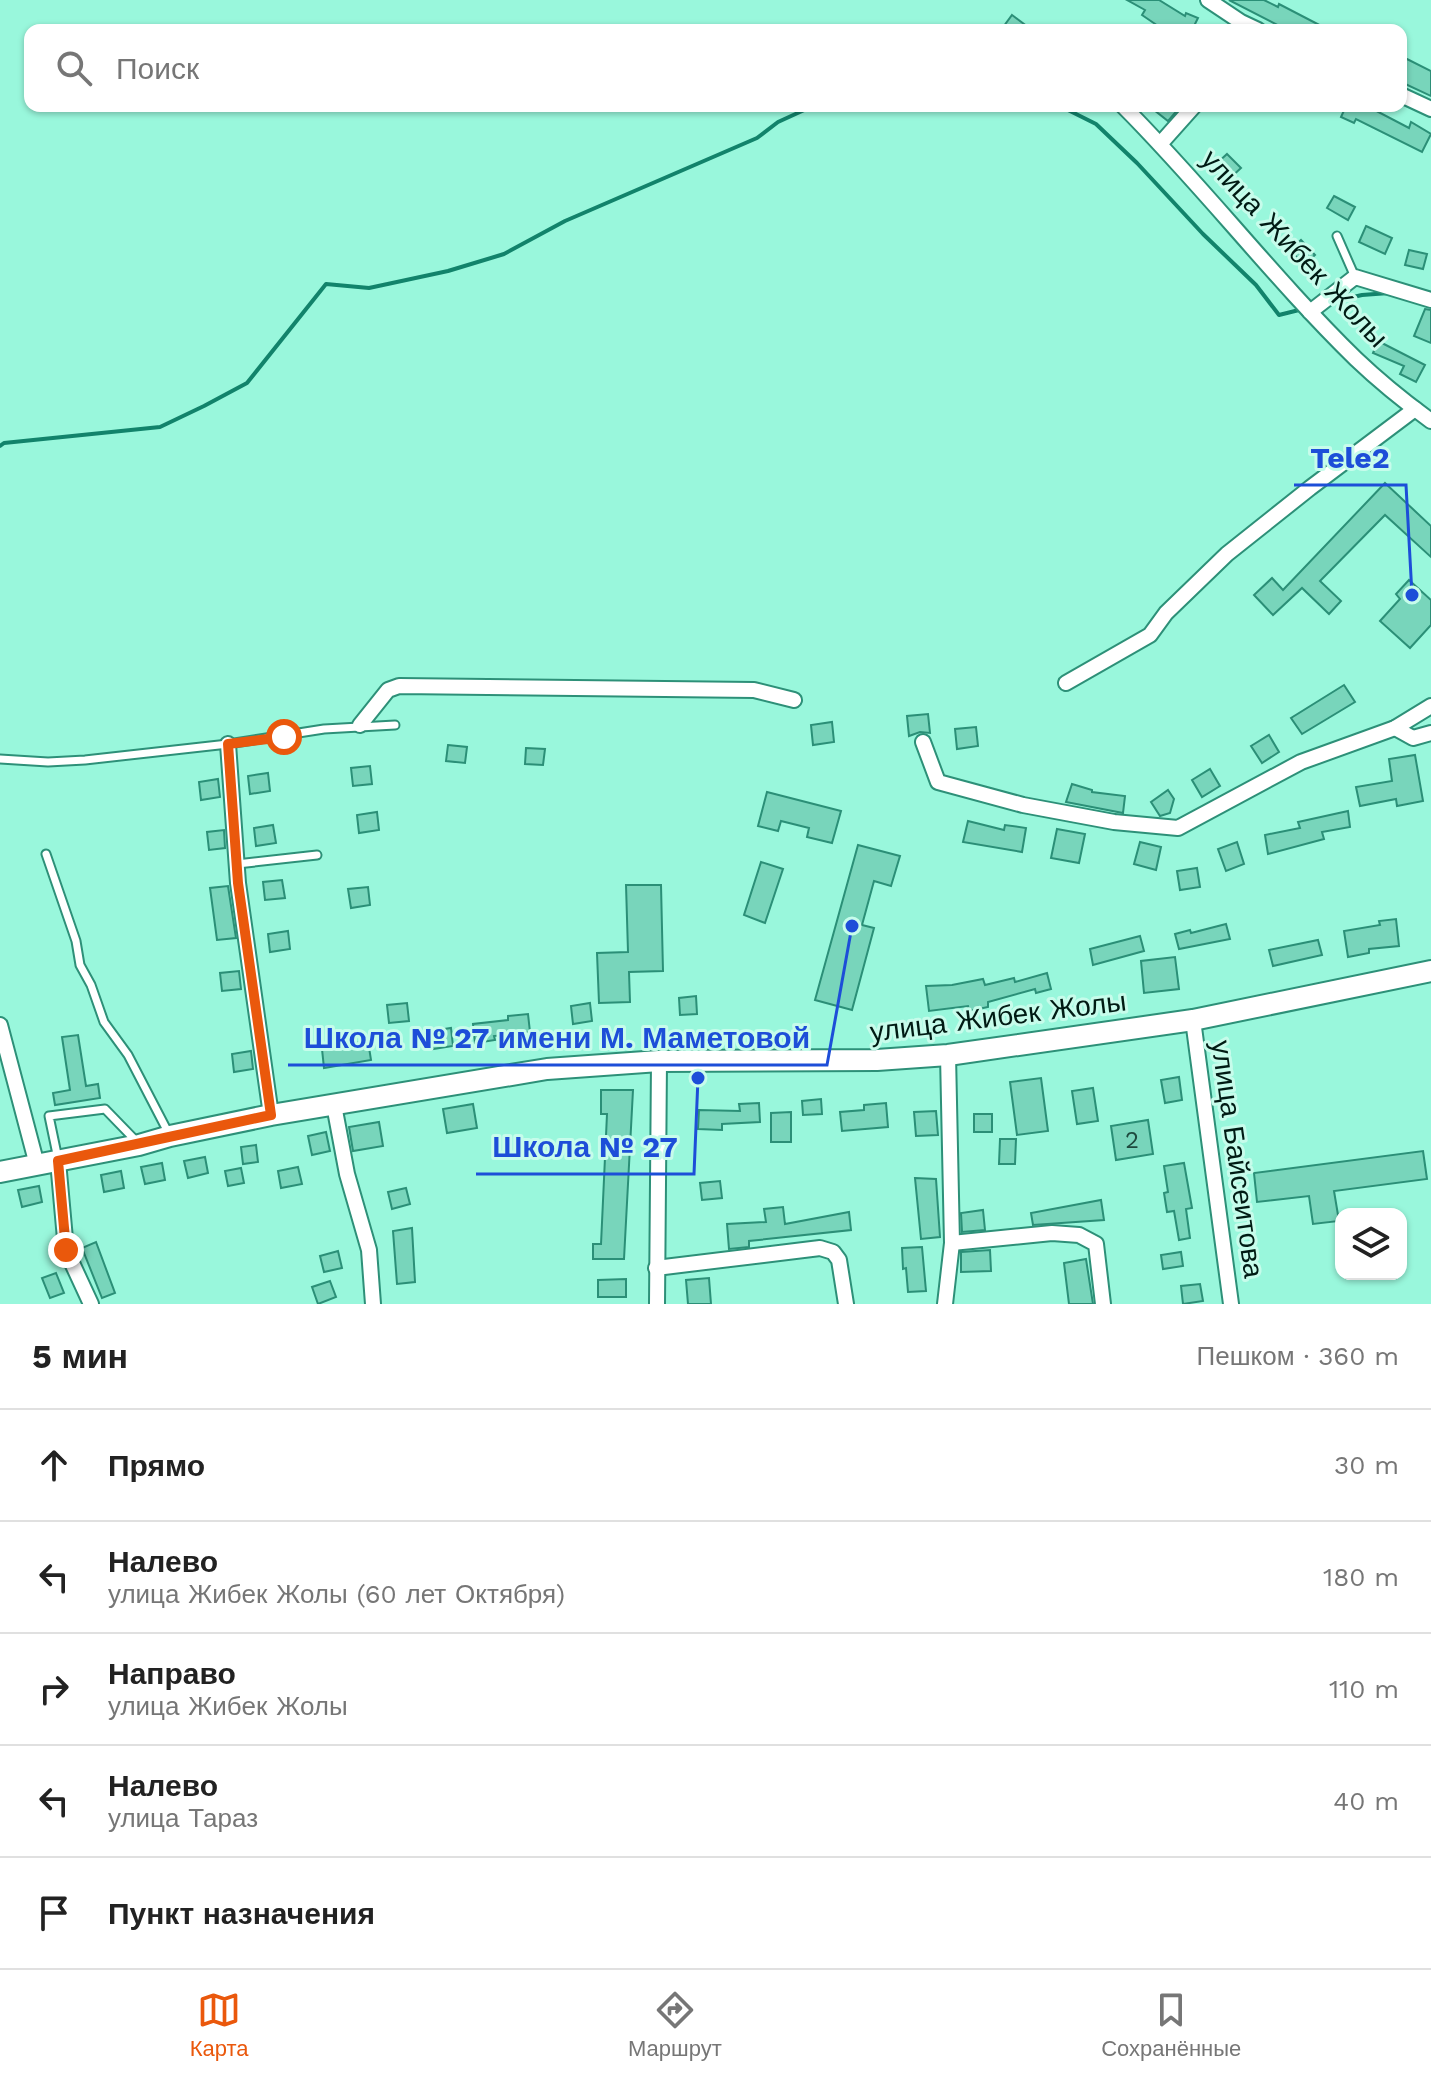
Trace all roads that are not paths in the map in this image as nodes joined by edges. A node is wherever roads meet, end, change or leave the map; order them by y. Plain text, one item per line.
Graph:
1 (1208, 0) edge
2 (1237, 24) edge
3 (1407, 98) edge
4 (1431, 109) edge
5 (1129, 112) edge
6 (1189, 112) edge
7 (1161, 143) junction
8 (1337, 236) dead end
9 (1355, 277) junction
10 (1431, 300) edge
11 (1310, 312) junction
12 (1415, 409) junction
13 (1431, 421) edge
14 (1066, 683) dead end
15 (794, 700) dead end
16 (1431, 706) edge
17 (360, 725) junction
18 (395, 725) dead end
19 (1395, 728) junction
20 (1431, 733) edge
21 (923, 742) dead end
22 (228, 744) junction
23 (0, 759) edge
24 (46, 854) dead end
25 (317, 855) dead end
26 (237, 864) junction
27 (1431, 971) edge
28 (1193, 1020) junction
29 (0, 1025) edge
30 (948, 1055) junction
31 (659, 1061) junction
32 (334, 1105) junction
33 (271, 1115) junction
34 (170, 1136) junction
35 (139, 1145) junction
36 (58, 1161) junction
37 (37, 1165) junction
38 (0, 1172) edge
39 (952, 1243) junction
40 (656, 1268) junction
41 (91, 1304) edge
42 (373, 1304) edge
43 (657, 1304) edge
44 (846, 1304) edge
45 (945, 1304) edge
46 (1103, 1304) edge
47 (1231, 1304) edge

1 - 2 street
3 - 4 street
5 - 7 street, улица Жибек Жолы
6 - 7 street
7 - 11 street, улица Жибек Жолы
8 - 9 lane
9 - 10 street
9 - 11 street
11 - 12 street, улица Жибек Жолы
12 - 13 street, улица Жибек Жолы
12 - 14 street
15 - 17 street
16 - 19 street
17 - 18 lane
17 - 22 lane
19 - 20 street
19 - 21 street
22 - 23 lane
22 - 26 street
24 - 34 lane
25 - 26 lane
26 - 33 street
27 - 28 main road, улица Жибек Жолы
28 - 30 main road, улица Жибек Жолы
28 - 47 street, улица Байсеитова
29 - 37 street
30 - 31 main road, улица Жибек Жолы
30 - 39 street
31 - 32 main road, улица Жибек Жолы
31 - 40 street
32 - 33 main road, улица Жибек Жолы
32 - 42 street
33 - 34 main road, улица Жибек Жолы
34 - 35 main road, улица Жибек Жолы
35 - 36 main road, улица Жибек Жолы
35 - 36 lane
36 - 37 main road, улица Жибек Жолы
36 - 41 street
37 - 38 main road, улица Жибек Жолы
39 - 45 street
39 - 46 street
40 - 43 street
40 - 44 street

